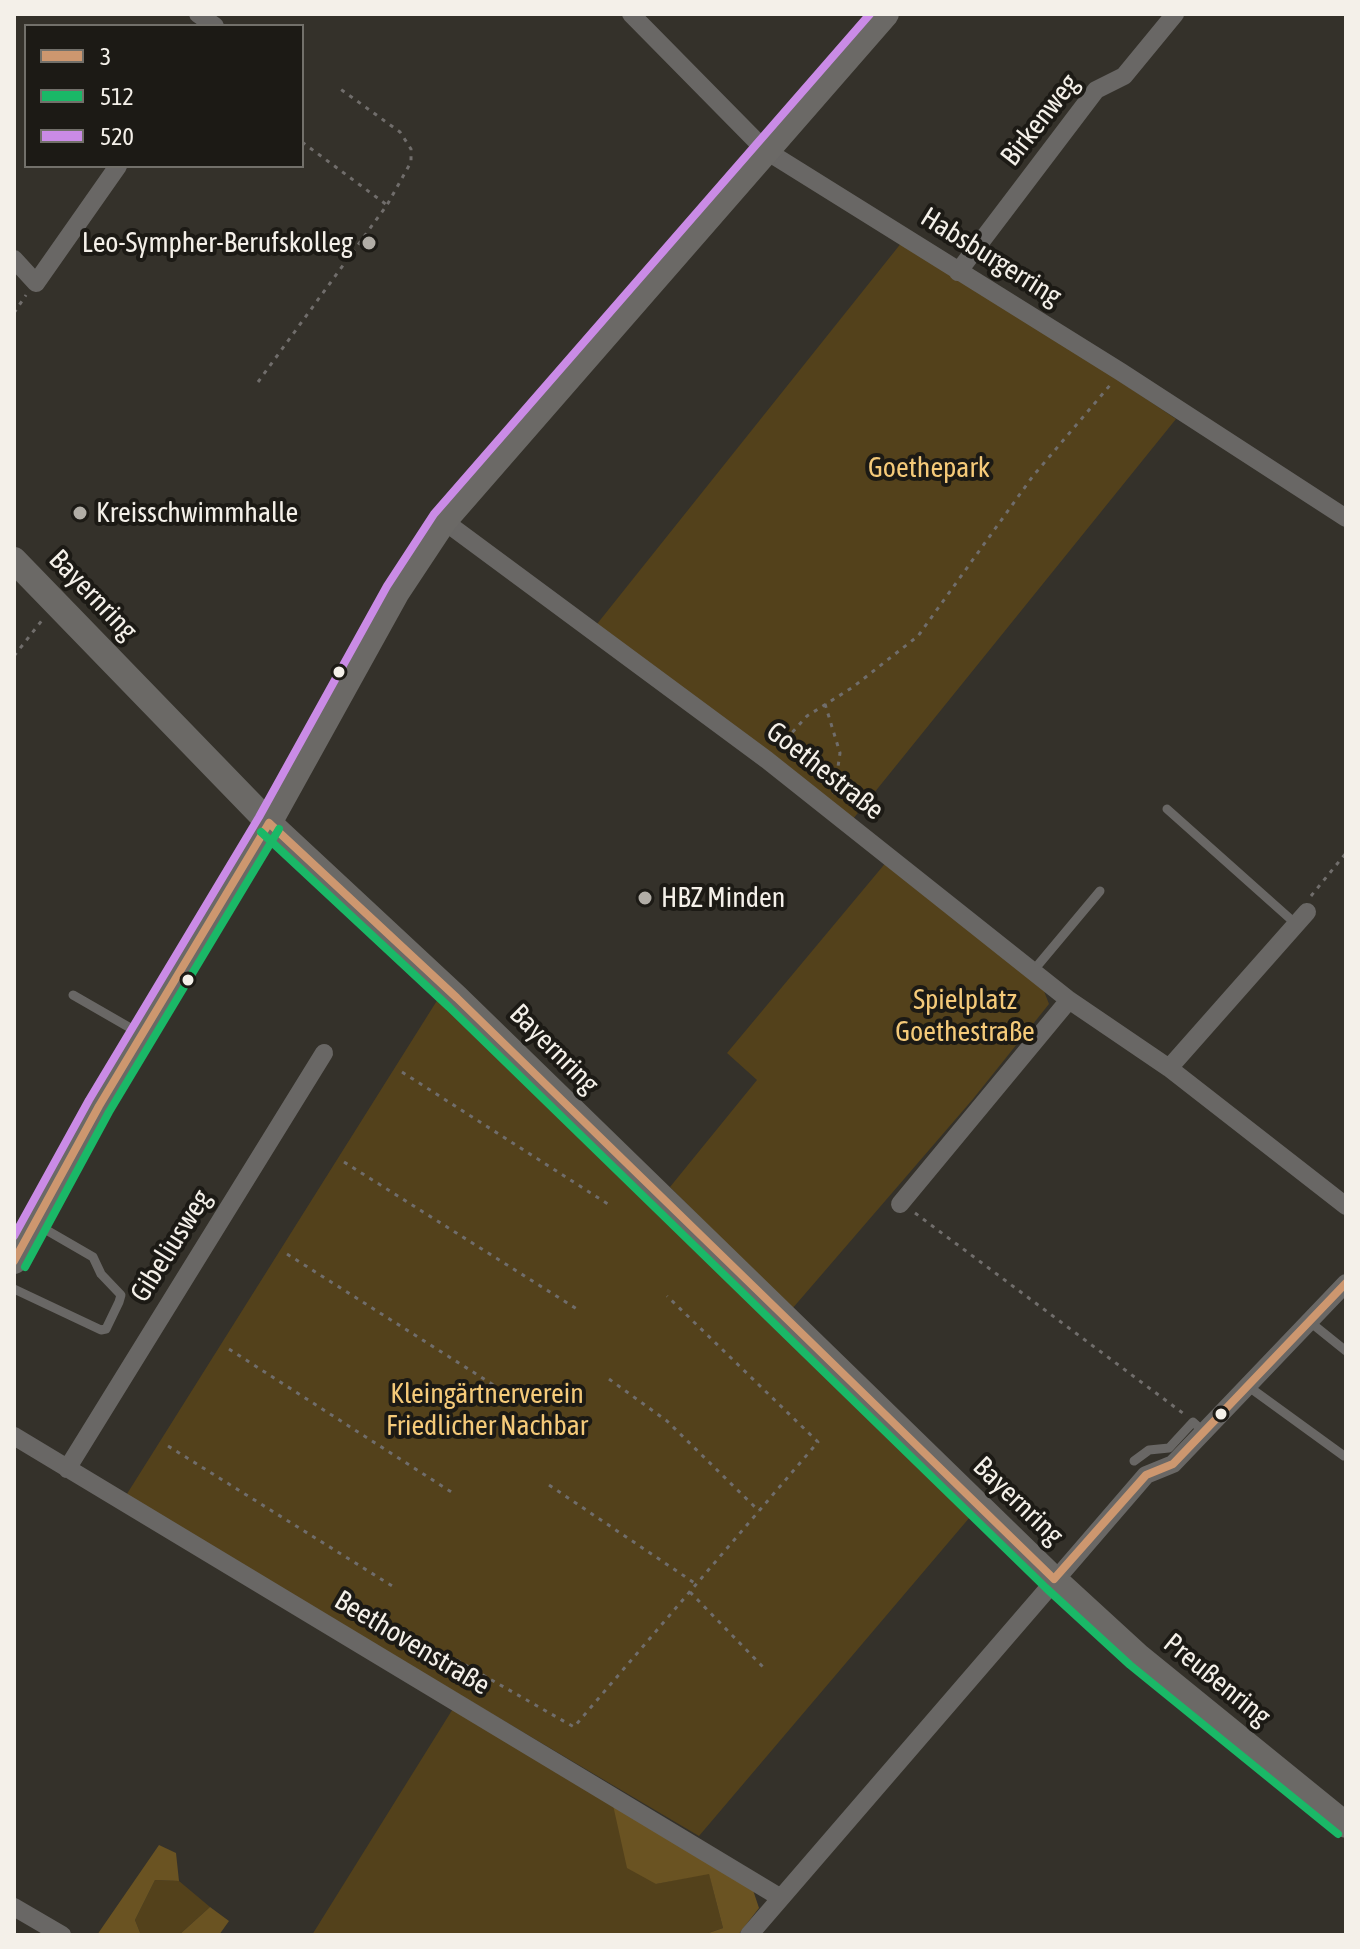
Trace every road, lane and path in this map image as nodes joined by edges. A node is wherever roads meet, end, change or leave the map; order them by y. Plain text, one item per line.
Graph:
1 (631, 14) edge
2 (886, 14) edge
3 (1175, 14) edge
4 (339, 88) dead end
5 (304, 143) edge
6 (765, 150) junction
7 (117, 168) edge
8 (387, 205) junction
9 (14, 259) edge
10 (958, 272) junction
11 (1121, 372) junction
12 (258, 382) dead end
13 (1346, 518) edge
14 (444, 521) junction
15 (14, 560) edge
16 (56, 603) junction
17 (14, 656) edge
18 (825, 704) junction
19 (767, 760) junction
20 (1167, 809) dead end
21 (830, 810) junction
22 (269, 823) junction
23 (1346, 853) edge
24 (1100, 891) dead end
25 (1301, 918) junction
26 (1033, 971) junction
27 (73, 995) dead end
28 (1069, 1000) junction
29 (142, 1035) junction
30 (324, 1053) dead end
31 (1169, 1068) junction
32 (402, 1072) dead end
33 (344, 1162) dead end
34 (900, 1204) joint
35 (611, 1206) dead end
36 (1346, 1206) edge
37 (34, 1223) junction
38 (287, 1254) dead end
39 (14, 1261) edge
40 (1346, 1283) edge
41 (14, 1289) edge
42 (667, 1296) dead end
43 (580, 1311) dead end
44 (1310, 1322) junction
45 (229, 1349) dead end
46 (1346, 1351) edge
47 (609, 1379) dead end
48 (1249, 1387) junction
49 (514, 1398) dead end
50 (1198, 1426) junction
51 (14, 1436) edge
52 (168, 1446) dead end
53 (1344, 1456) edge
54 (1134, 1461) dead end
55 (67, 1469) junction
56 (549, 1485) dead end
57 (456, 1495) dead end
58 (759, 1511) junction
59 (1054, 1579) junction
60 (696, 1584) junction
61 (397, 1589) dead end
62 (690, 1592) junction
63 (439, 1650) dead end
64 (763, 1667) dead end
65 (1346, 1825) edge
66 (781, 1898) junction
67 (14, 1907) edge
68 (62, 1935) edge
69 (749, 1935) edge

1 - 6 street, Habsburgerring
2 - 6 street
3 - 10 street, Birkenweg
4 - 8 path
5 - 8 path
6 - 10 street, Habsburgerring
6 - 14 street
7 - 9 street
8 - 12 path
10 - 11 street, Habsburgerring
11 - 13 street, Habsburgerring
11 - 18 path
14 - 19 street, Goethestraße
14 - 22 street
15 - 16 street, Bayernring
16 - 17 path
16 - 22 street, Bayernring
18 - 19 path
18 - 21 path
19 - 21 street, Goethestraße
20 - 25 lane
21 - 26 street, Goethestraße
22 - 29 street
22 - 59 street, Bayernring
23 - 25 path
24 - 26 lane
25 - 31 street
26 - 28 street, Goethestraße
27 - 29 lane
28 - 31 street, Goethestraße
28 - 34 street
29 - 37 street
30 - 55 street, Gibeliusweg
31 - 36 street, Goethestraße
32 - 35 path
33 - 43 path
34 - 50 path
37 - 39 street
37 - 41 lane
38 - 49 path
40 - 44 street
42 - 58 path
44 - 46 lane
44 - 48 street
45 - 57 path
47 - 58 path
48 - 50 street
48 - 53 lane
50 - 54 lane
50 - 59 street
51 - 55 street, Beethovenstraße
52 - 61 path
55 - 66 street, Beethovenstraße
56 - 60 path
58 - 60 path
59 - 65 street, Preußenring
59 - 66 street
60 - 62 path
62 - 63 path
62 - 64 path
66 - 69 street
67 - 68 street

